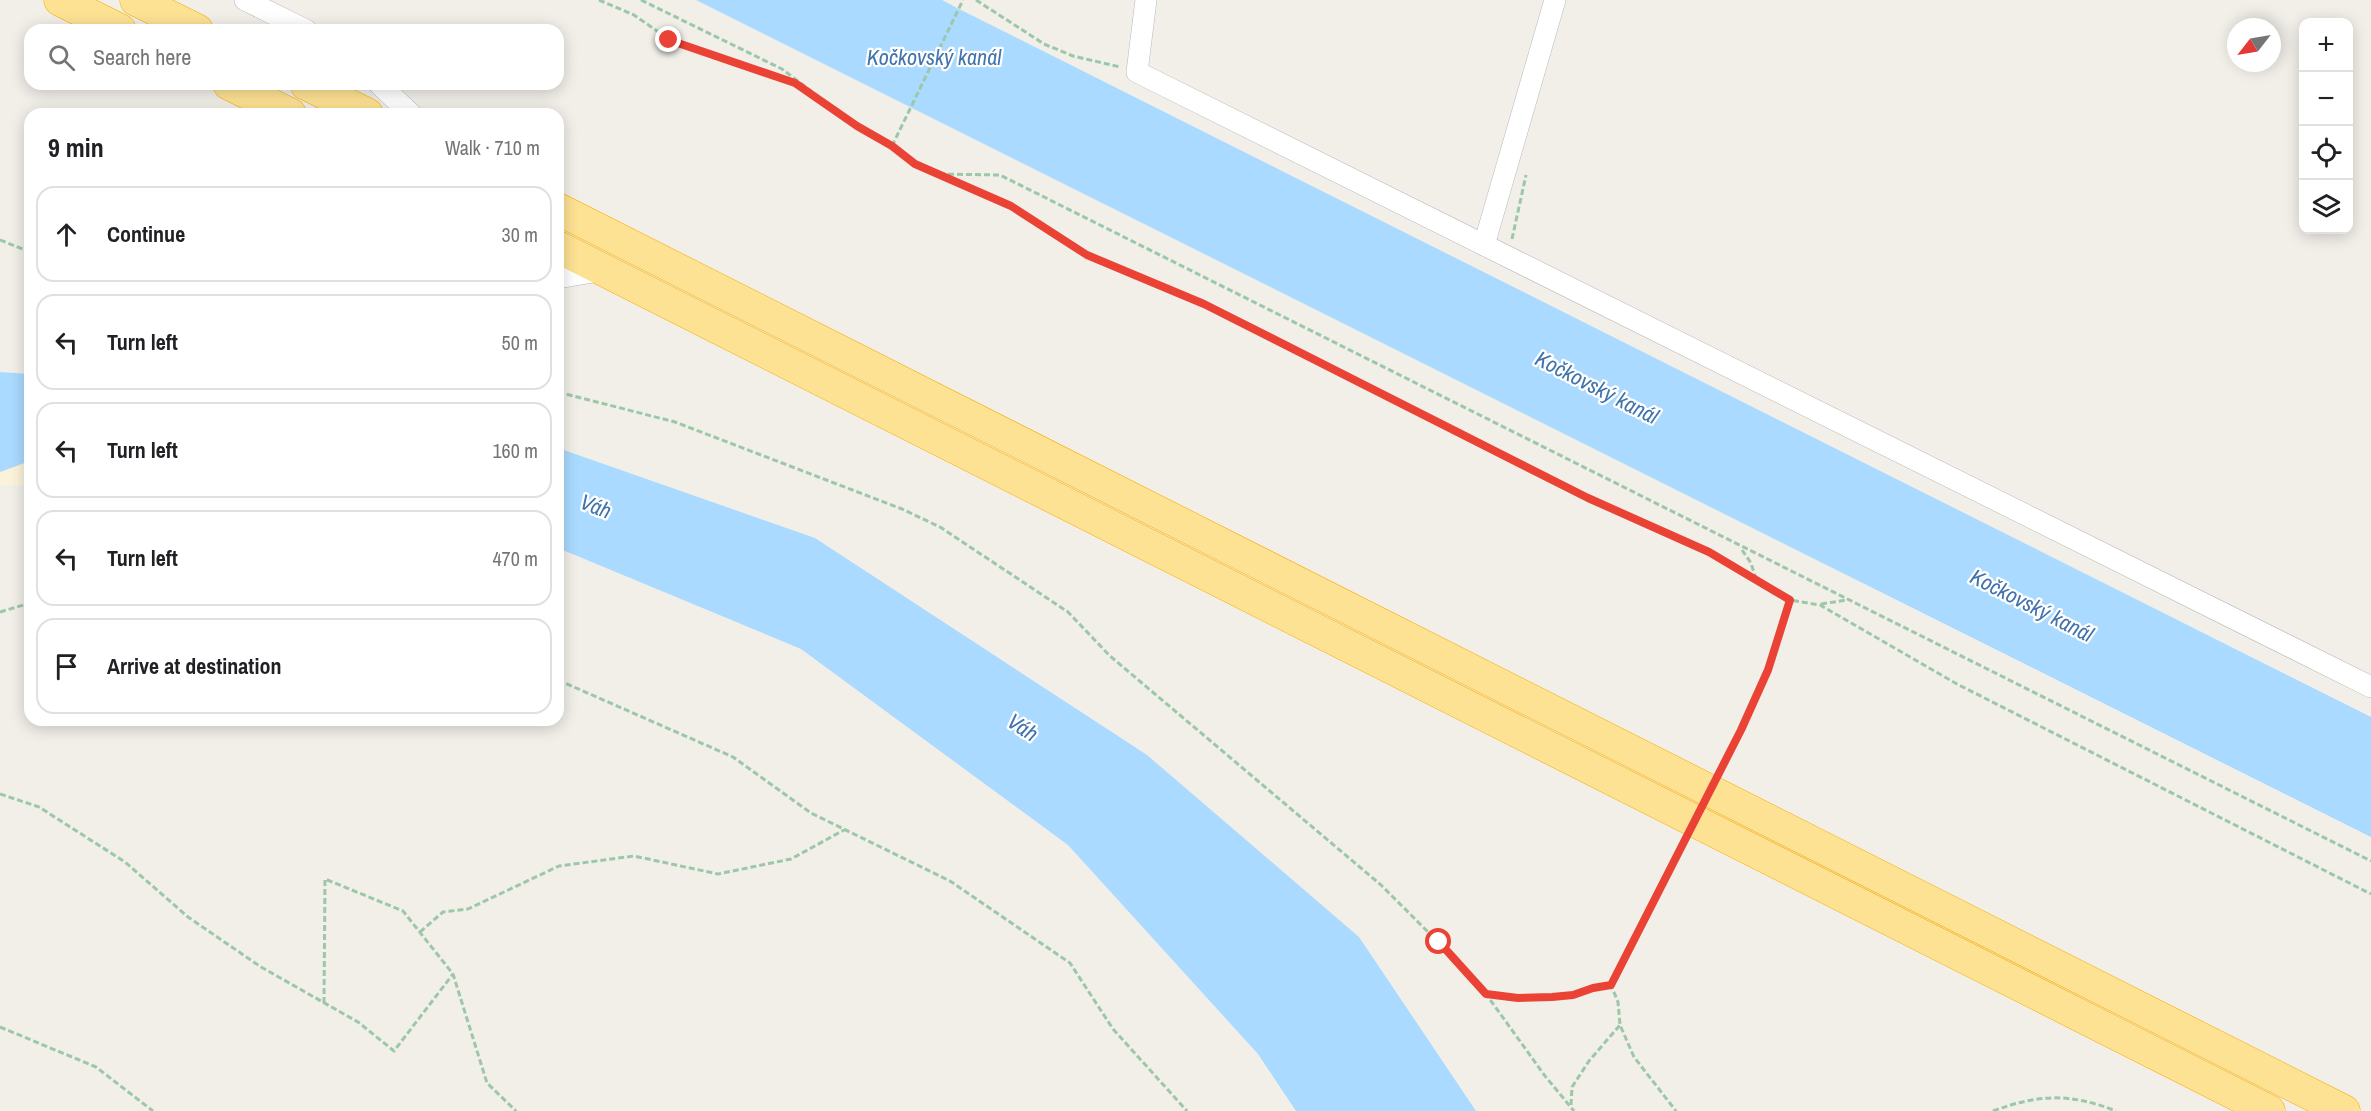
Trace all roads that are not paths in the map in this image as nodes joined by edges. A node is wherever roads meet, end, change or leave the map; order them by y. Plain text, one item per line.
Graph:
1 (60, 0) edge
2 (136, 0) edge
3 (245, 0) edge
4 (1146, 0) edge
5 (1555, 0) edge
6 (108, 24) edge
7 (185, 24) edge
8 (294, 24) edge
9 (241, 90) edge
10 (318, 90) edge
11 (385, 90) edge
12 (278, 108) edge
13 (355, 108) edge
14 (405, 108) edge
15 (564, 212) edge
16 (1484, 245) junction
17 (564, 250) edge
18 (604, 270) junction
19 (564, 277) edge
20 (2371, 687) edge
21 (2269, 1111) edge
22 (2344, 1111) edge

1 - 6 highway
2 - 7 highway
3 - 8 street
4 - 16 street
5 - 16 street
9 - 12 highway
10 - 13 highway
11 - 14 street
15 - 22 highway
16 - 20 street
17 - 18 highway
18 - 19 street
18 - 21 highway

